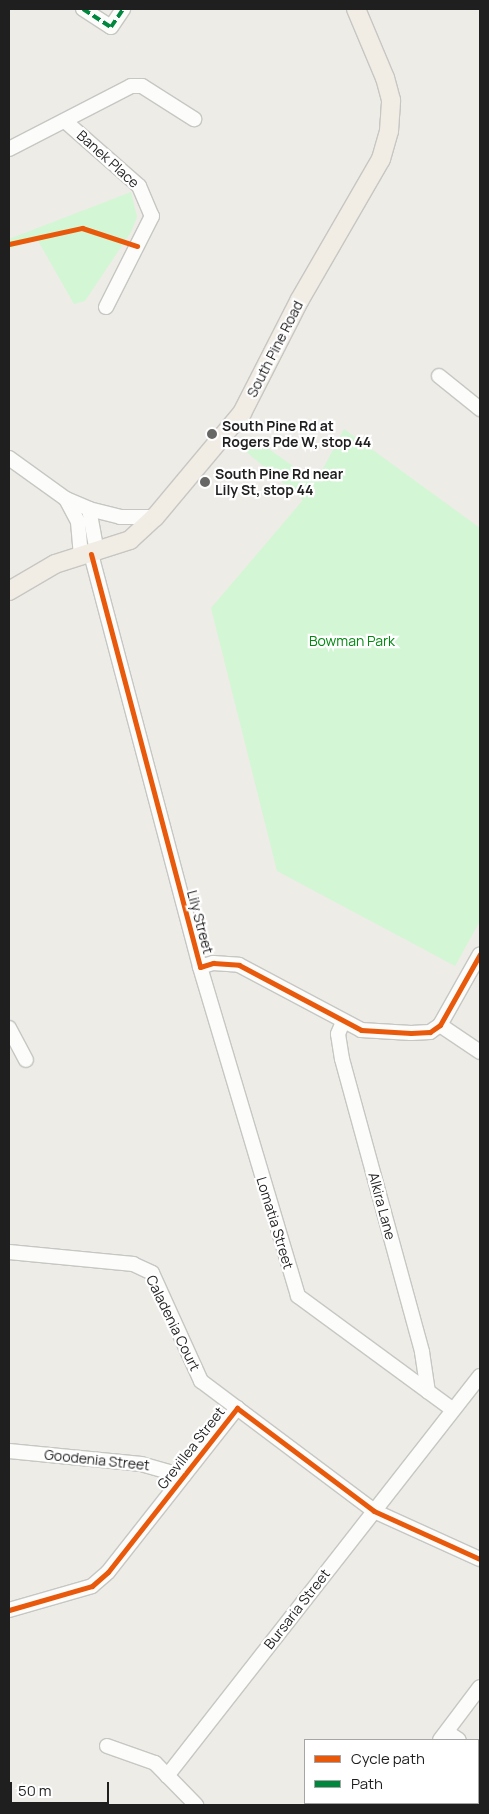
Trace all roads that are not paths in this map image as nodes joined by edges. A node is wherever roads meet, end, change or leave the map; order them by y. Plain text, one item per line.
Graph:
1 (83, 9) edge
2 (123, 9) edge
3 (356, 9) edge
4 (194, 119) dead end
5 (66, 122) junction
6 (9, 149) edge
7 (106, 307) dead end
8 (439, 376) dead end
9 (480, 410) edge
10 (9, 458) edge
11 (66, 499) junction
12 (90, 510) junction
13 (155, 517) junction
14 (90, 554) junction
15 (9, 591) edge
16 (480, 954) edge
17 (200, 967) junction
18 (343, 1022) junction
19 (440, 1025) junction
20 (9, 1028) edge
21 (480, 1052) edge
22 (26, 1060) dead end
23 (9, 1252) edge
24 (480, 1376) edge
25 (428, 1392) junction
26 (237, 1408) junction
27 (452, 1409) junction
28 (9, 1451) edge
29 (183, 1476) junction
30 (374, 1511) junction
31 (480, 1560) edge
32 (9, 1610) edge
33 (480, 1687) edge
34 (443, 1736) edge
35 (107, 1746) dead end
36 (167, 1776) junction
37 (196, 1805) edge

1 - 2 street
3 - 13 main road, South Pine Road
4 - 5 street
5 - 6 street
5 - 7 street, Banek Place
8 - 9 street
10 - 11 street
11 - 12 street
11 - 14 street
12 - 13 street
12 - 14 street
13 - 14 main road, South Pine Road
14 - 15 main road, South Pine Road
14 - 17 street, Lily Street
16 - 19 street
17 - 18 street, Lily Street
17 - 25 street, Lomatia Street
18 - 19 street, Lily Street
18 - 25 street, Alkira Lane
19 - 21 street
20 - 22 street
23 - 26 street, Caladenia Court
24 - 27 street, Bursaria Street
25 - 27 street, Lomatia Street
26 - 29 street, Grevillea Street
26 - 30 street, Grevillea Street
27 - 30 street, Bursaria Street
28 - 29 street, Goodenia Street
29 - 32 street, Grevillea Street
30 - 31 street, Grevillea Street
30 - 36 street, Bursaria Street
33 - 34 street
35 - 36 street
36 - 37 street

